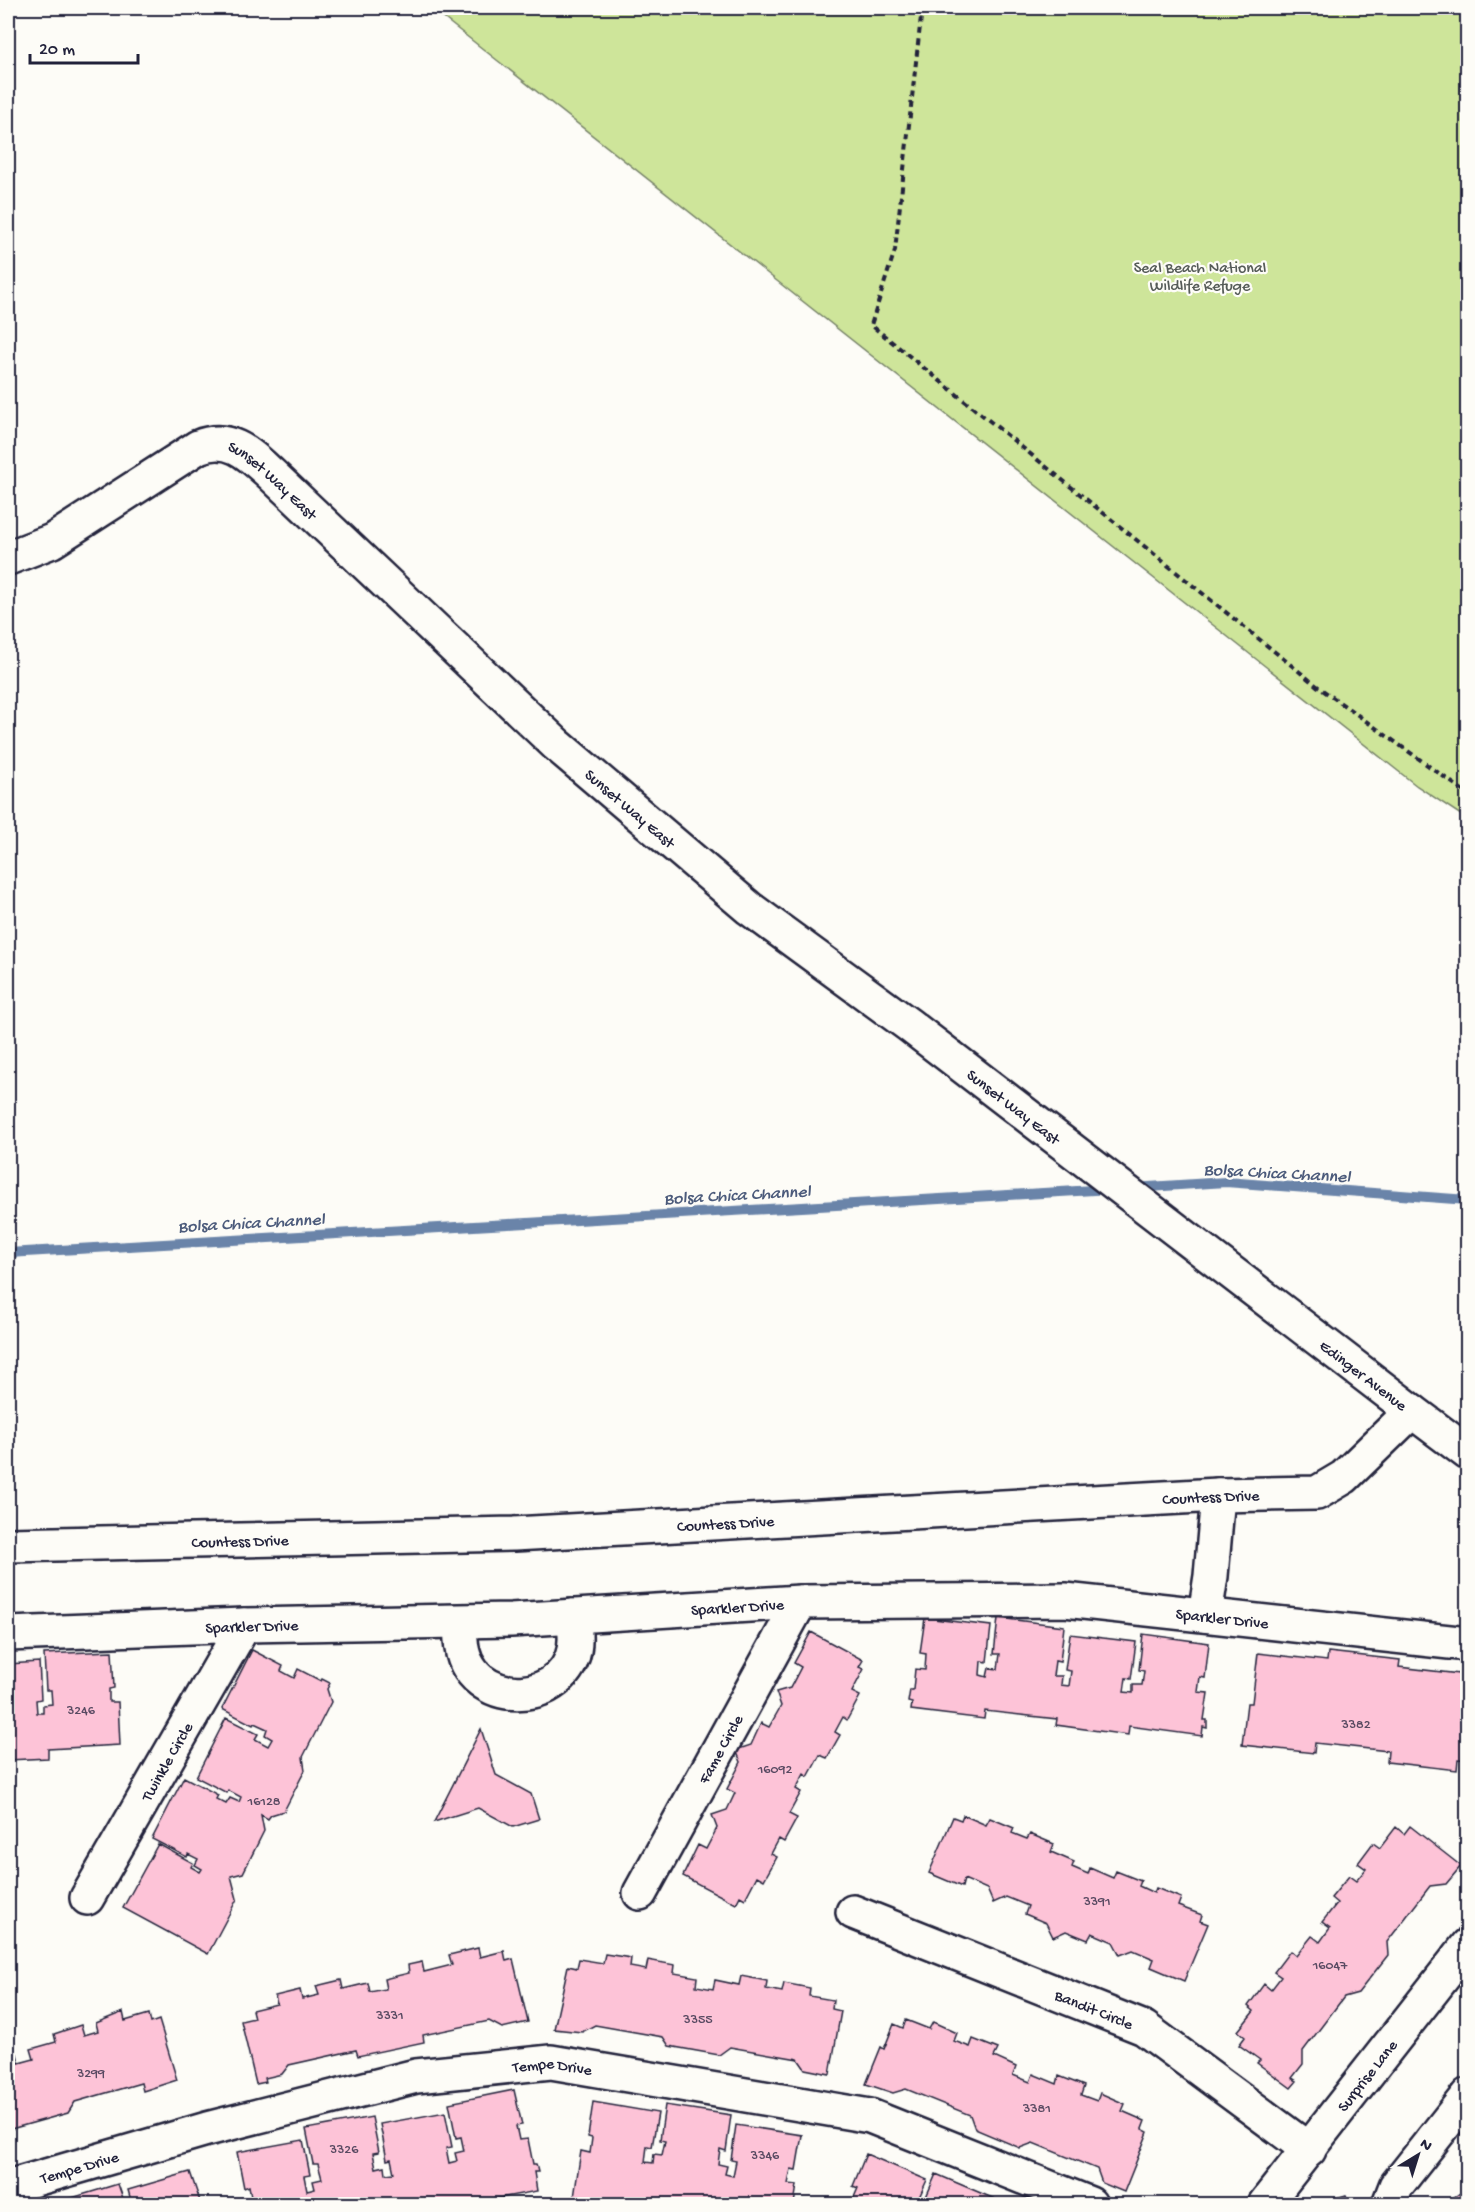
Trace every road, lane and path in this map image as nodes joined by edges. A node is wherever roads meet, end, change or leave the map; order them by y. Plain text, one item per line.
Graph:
1 (922, 8) edge
2 (8, 558) edge
3 (1467, 794) edge
4 (1260, 1295) joint
5 (1412, 1411) junction
6 (1467, 1453) edge
7 (1218, 1495) junction
8 (8, 1545) edge
9 (800, 1602) junction
10 (1205, 1615) junction
11 (572, 1616) junction
12 (462, 1622) junction
13 (244, 1625) junction
14 (8, 1634) edge
15 (1467, 1644) edge
16 (640, 1893) dead end
17 (87, 1898) dead end
18 (853, 1912) dead end
19 (1467, 1945) edge
20 (1467, 2096) edge
21 (1309, 2150) junction
22 (8, 2187) edge
23 (1090, 2205) edge
24 (1265, 2205) edge
25 (1389, 2205) edge

1 - 3 path
2 - 4 street, Sunset Way East
4 - 5 street, Edinger Avenue
5 - 6 street, Edinger Avenue
5 - 7 street, Countess Drive
7 - 8 street, Countess Drive
7 - 10 street
9 - 10 street, Sparkler Drive
9 - 11 street, Sparkler Drive
9 - 16 street, Fame Circle
10 - 15 street, Sparkler Drive
11 - 12 street, Sparkler Drive
11 - 12 street
12 - 13 street, Sparkler Drive
13 - 14 street, Sparkler Drive
13 - 17 street, Twinkle Circle
18 - 21 street, Bandit Circle
19 - 21 street, Surprise Lane
20 - 25 street
21 - 24 street, Surprise Lane
22 - 23 street, Tempe Drive

